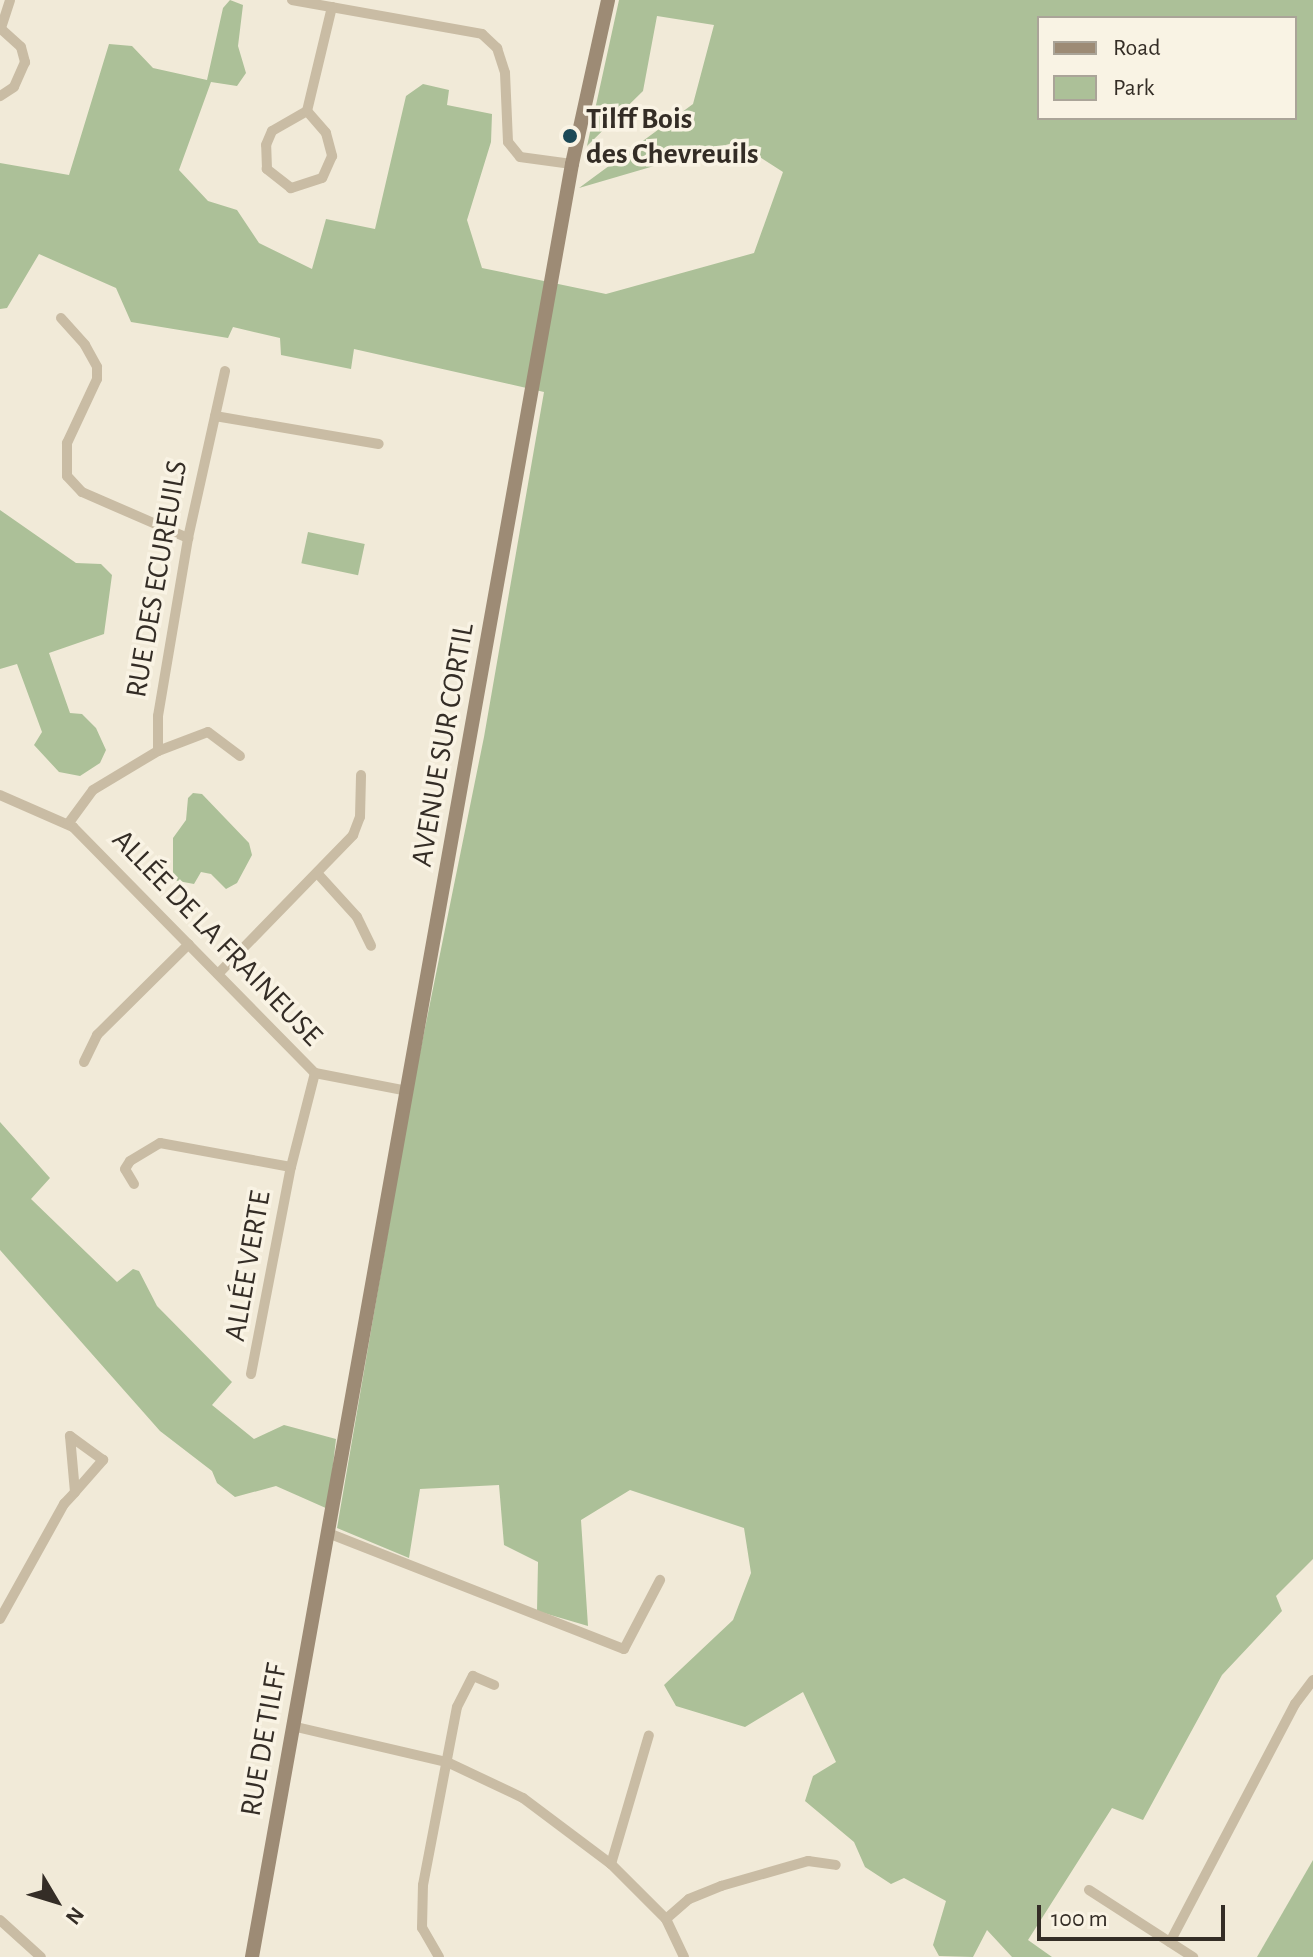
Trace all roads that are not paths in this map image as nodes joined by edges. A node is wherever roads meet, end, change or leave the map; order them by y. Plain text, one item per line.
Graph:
1 (10, 0) edge
2 (292, 0) edge
3 (608, 0) edge
4 (332, 7) junction
5 (0, 28) edge
6 (0, 96) edge
7 (307, 111) junction
8 (572, 164) junction
9 (61, 318) dead end
10 (225, 371) dead end
11 (215, 416) junction
12 (379, 444) dead end
13 (188, 538) junction
14 (158, 751) junction
15 (240, 756) dead end
16 (361, 775) dead end
17 (0, 795) edge
18 (68, 824) junction
19 (318, 874) junction
20 (189, 944) junction
21 (371, 946) dead end
22 (218, 974) junction
23 (84, 1062) dead end
24 (315, 1073) junction
25 (408, 1091) junction
26 (291, 1167) junction
27 (134, 1184) dead end
28 (251, 1374) dead end
29 (75, 1492) junction
30 (333, 1500) joint
31 (328, 1533) junction
32 (660, 1580) dead end
33 (0, 1619) edge
34 (1313, 1680) edge
35 (494, 1685) dead end
36 (292, 1726) junction
37 (649, 1735) dead end
38 (447, 1762) junction
39 (611, 1864) junction
40 (836, 1865) dead end
41 (1089, 1890) dead end
42 (666, 1919) junction
43 (0, 1920) edge
44 (1170, 1942) junction
45 (41, 1957) edge
46 (252, 1957) edge
47 (439, 1957) edge
48 (684, 1957) edge
49 (1193, 1957) edge

1 - 5 street
2 - 4 street
3 - 8 main road, AVENUE SUR CORTIL
4 - 7 street
4 - 8 street
5 - 6 street
7 - 7 street
8 - 25 main road, AVENUE SUR CORTIL
9 - 13 street
10 - 11 street, RUE DES ECUREUILS
11 - 12 street
11 - 13 street, RUE DES ECUREUILS
13 - 14 street, RUE DES ECUREUILS
14 - 15 street
14 - 18 street
16 - 19 street
17 - 18 street, ALLÉE DE LA FRAINEUSE
18 - 20 street, ALLÉE DE LA FRAINEUSE
19 - 21 street
19 - 22 street
20 - 22 street, ALLÉE DE LA FRAINEUSE
20 - 23 street
22 - 24 street, ALLÉE DE LA FRAINEUSE
24 - 25 street, ALLÉE DE LA FRAINEUSE
24 - 26 street, ALLÉE VERTE
25 - 30 main road, AVENUE SUR CORTIL
26 - 27 street, ALLÉE VERTE
26 - 28 street, ALLÉE VERTE
29 - 29 street
29 - 33 street
30 - 31 main road, RUE DE TILFF
31 - 32 street
31 - 36 main road, RUE DE TILFF
34 - 44 street
35 - 38 street
36 - 38 street
36 - 46 main road, RUE DE TILFF
37 - 39 street
38 - 39 street
38 - 47 street
39 - 42 street
40 - 42 street
41 - 44 street
42 - 48 street
43 - 45 street
44 - 49 street

